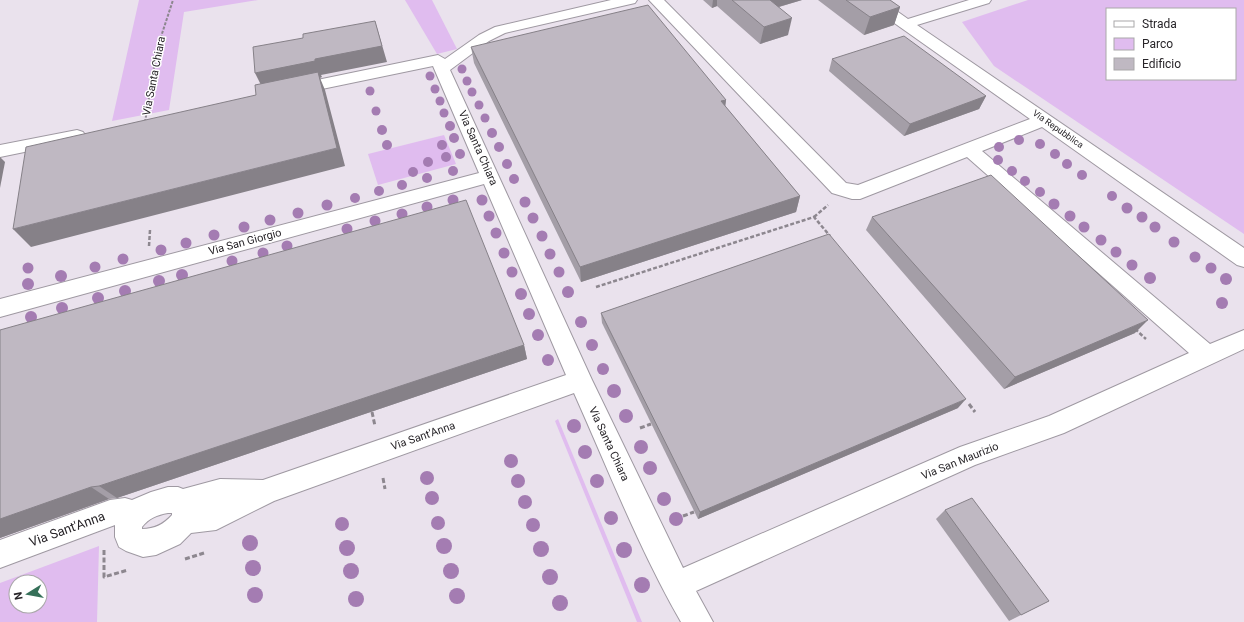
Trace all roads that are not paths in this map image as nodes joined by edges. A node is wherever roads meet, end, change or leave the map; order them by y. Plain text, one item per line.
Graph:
1 (630, 0) edge
2 (656, 0) edge
3 (871, 0) edge
4 (984, 0) edge
5 (906, 24) junction
6 (442, 68) junction
7 (276, 93) edge
8 (1043, 120) junction
9 (90, 133) edge
10 (969, 149) junction
11 (0, 152) edge
12 (490, 176) junction
13 (1244, 259) edge
14 (0, 308) edge
15 (1244, 339) edge
16 (1208, 356) junction
17 (580, 380) junction
18 (184, 512) junction
19 (136, 514) junction
20 (0, 554) edge
21 (676, 585) junction
22 (698, 622) edge

1 - 6 street
2 - 10 street
3 - 5 street, Via Repubblica
4 - 5 street
5 - 8 street, Via Repubblica
6 - 7 street
6 - 12 street, Via Santa Chiara
8 - 10 street
8 - 13 street, Via Repubblica
9 - 11 street
10 - 16 street
12 - 14 street, Via San Giorgio
12 - 17 street, Via Santa Chiara
15 - 16 street, Via San Maurizio
16 - 21 street, Via San Maurizio
17 - 18 street, Via Sant'Anna
17 - 21 street, Via Santa Chiara
18 - 19 street
18 - 19 street
19 - 20 street, Via Sant'Anna
21 - 22 street, Via Santa Chiara

